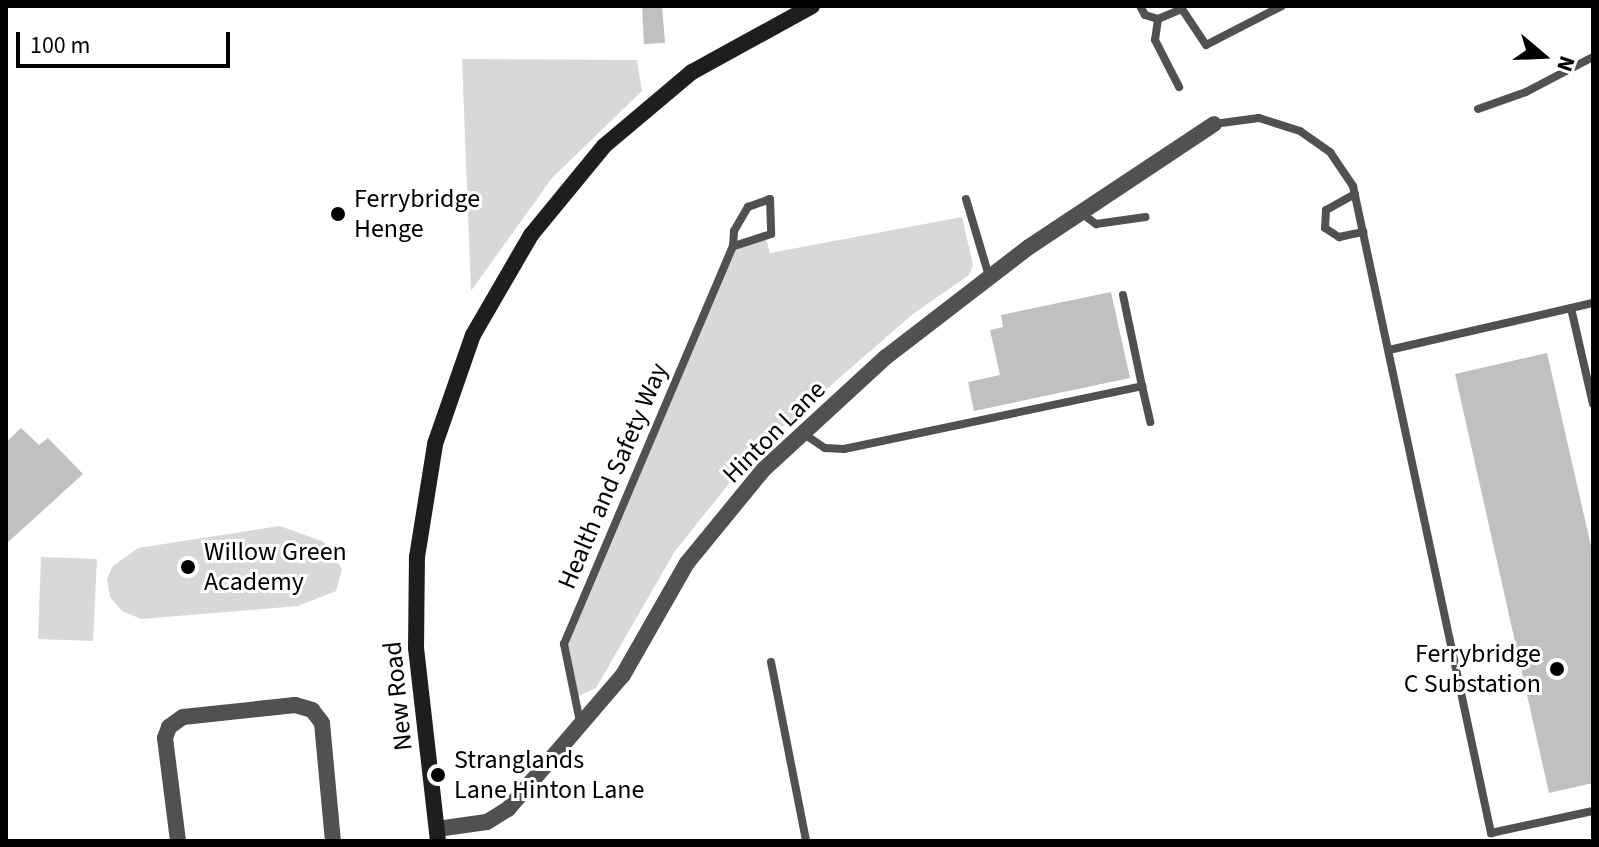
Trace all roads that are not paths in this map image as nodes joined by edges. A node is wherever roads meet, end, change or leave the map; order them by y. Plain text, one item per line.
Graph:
1 (812, 6) edge
2 (1140, 6) edge
3 (1282, 6) edge
4 (1181, 8) edge
5 (1158, 19) junction
6 (1593, 57) edge
7 (1179, 87) dead end
8 (1478, 109) dead end
9 (1214, 124) joint
10 (1355, 194) junction
11 (966, 199) dead end
12 (1080, 212) junction
13 (1146, 217) dead end
14 (1363, 232) junction
15 (733, 246) junction
16 (989, 276) junction
17 (1123, 295) dead end
18 (1593, 303) edge
19 (1571, 308) junction
20 (1389, 350) junction
21 (1142, 386) junction
22 (1593, 404) edge
23 (1150, 422) dead end
24 (804, 434) junction
25 (771, 662) dead end
26 (581, 727) junction
27 (1593, 811) edge
28 (437, 835) edge
29 (178, 841) edge
30 (333, 841) edge
31 (806, 841) edge

1 - 28 main road, New Road
2 - 5 lane
3 - 4 lane
4 - 5 lane
5 - 7 lane
6 - 8 lane
9 - 10 lane
9 - 12 street, Hinton Lane
10 - 14 lane
10 - 14 lane
11 - 16 lane
12 - 13 lane
12 - 16 street, Hinton Lane
14 - 20 lane
15 - 15 lane, Health and Safety Way
15 - 26 lane, Health and Safety Way
16 - 24 street, Hinton Lane
17 - 21 lane
18 - 19 lane
19 - 20 lane
19 - 22 lane
20 - 27 lane
21 - 23 lane
21 - 24 lane
24 - 26 street, Hinton Lane
25 - 31 lane
26 - 28 street, Hinton Lane
29 - 30 street

